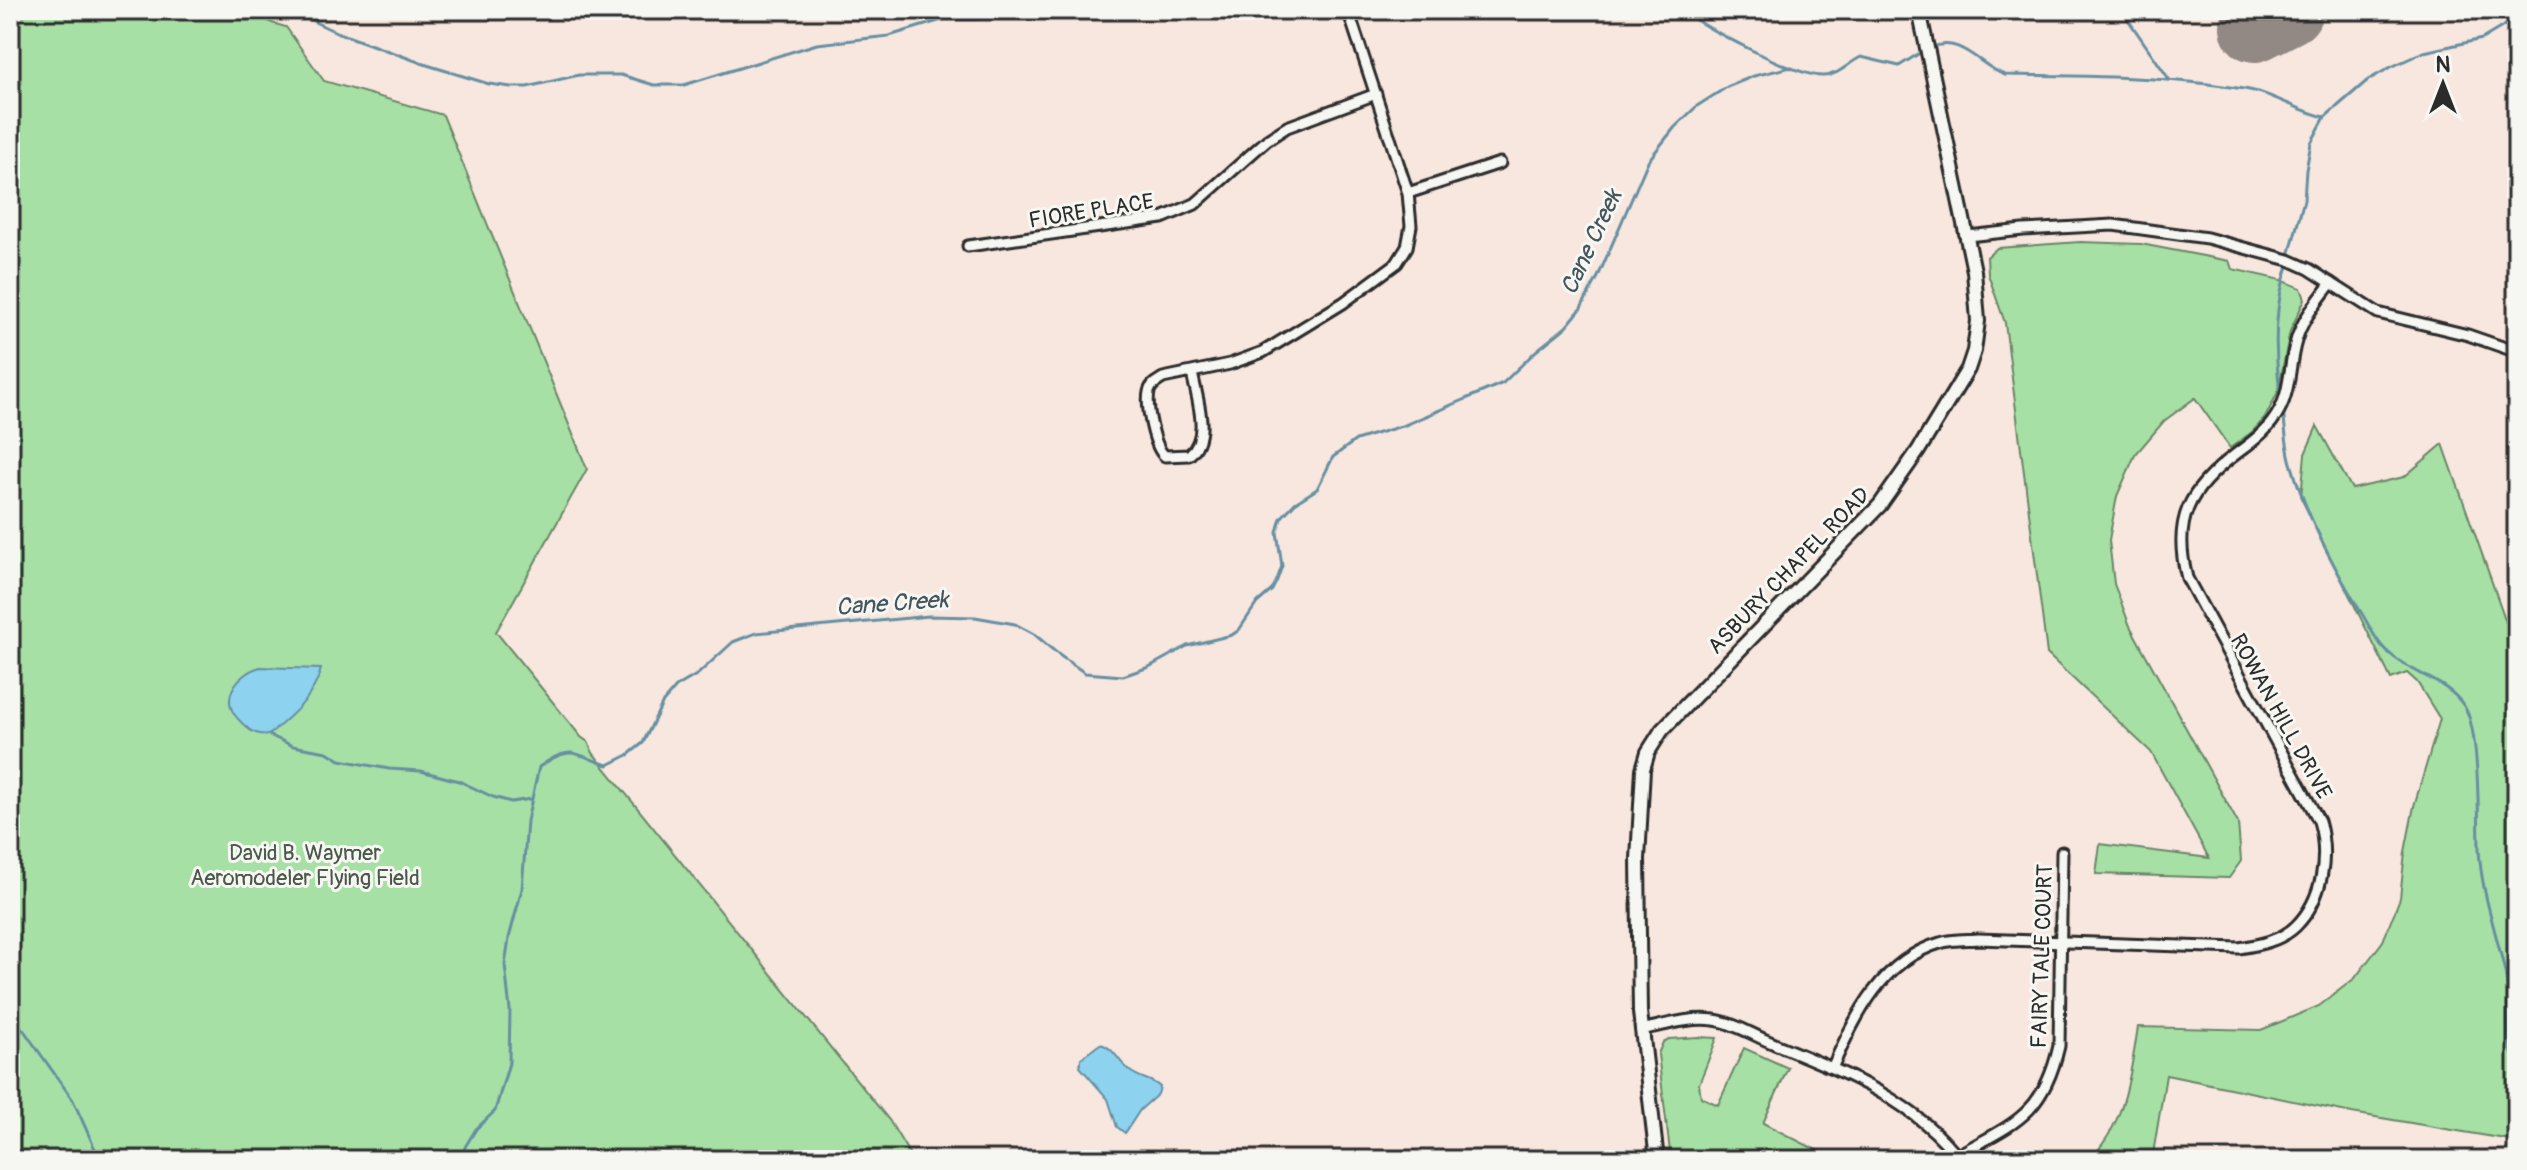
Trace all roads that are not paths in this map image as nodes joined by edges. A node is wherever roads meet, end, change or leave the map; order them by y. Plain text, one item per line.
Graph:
1 (1348, 10) edge
2 (1920, 16) edge
3 (1376, 94) junction
4 (1500, 163) dead end
5 (1408, 193) junction
6 (1968, 236) junction
7 (968, 246) dead end
8 (2331, 283) junction
9 (2517, 352) edge
10 (1192, 372) junction
11 (2062, 852) dead end
12 (2061, 943) junction
13 (1641, 1030) junction
14 (1832, 1068) junction
15 (1958, 1158) edge
16 (1657, 1160) edge

1 - 3 street
2 - 6 main road, ASBURY CHAPEL ROAD
3 - 5 street
3 - 7 street, FIORE PLACE
4 - 5 street
5 - 10 street
6 - 8 street
6 - 13 main road, ASBURY CHAPEL ROAD
8 - 9 street
8 - 12 street, ROWAN HILL DRIVE
10 - 10 street
11 - 12 street, FAIRY TALE COURT
12 - 14 street, ROWAN HILL DRIVE
12 - 15 street, FAIRY TALE COURT
13 - 14 street
13 - 16 main road, ASBURY CHAPEL ROAD
14 - 15 street

